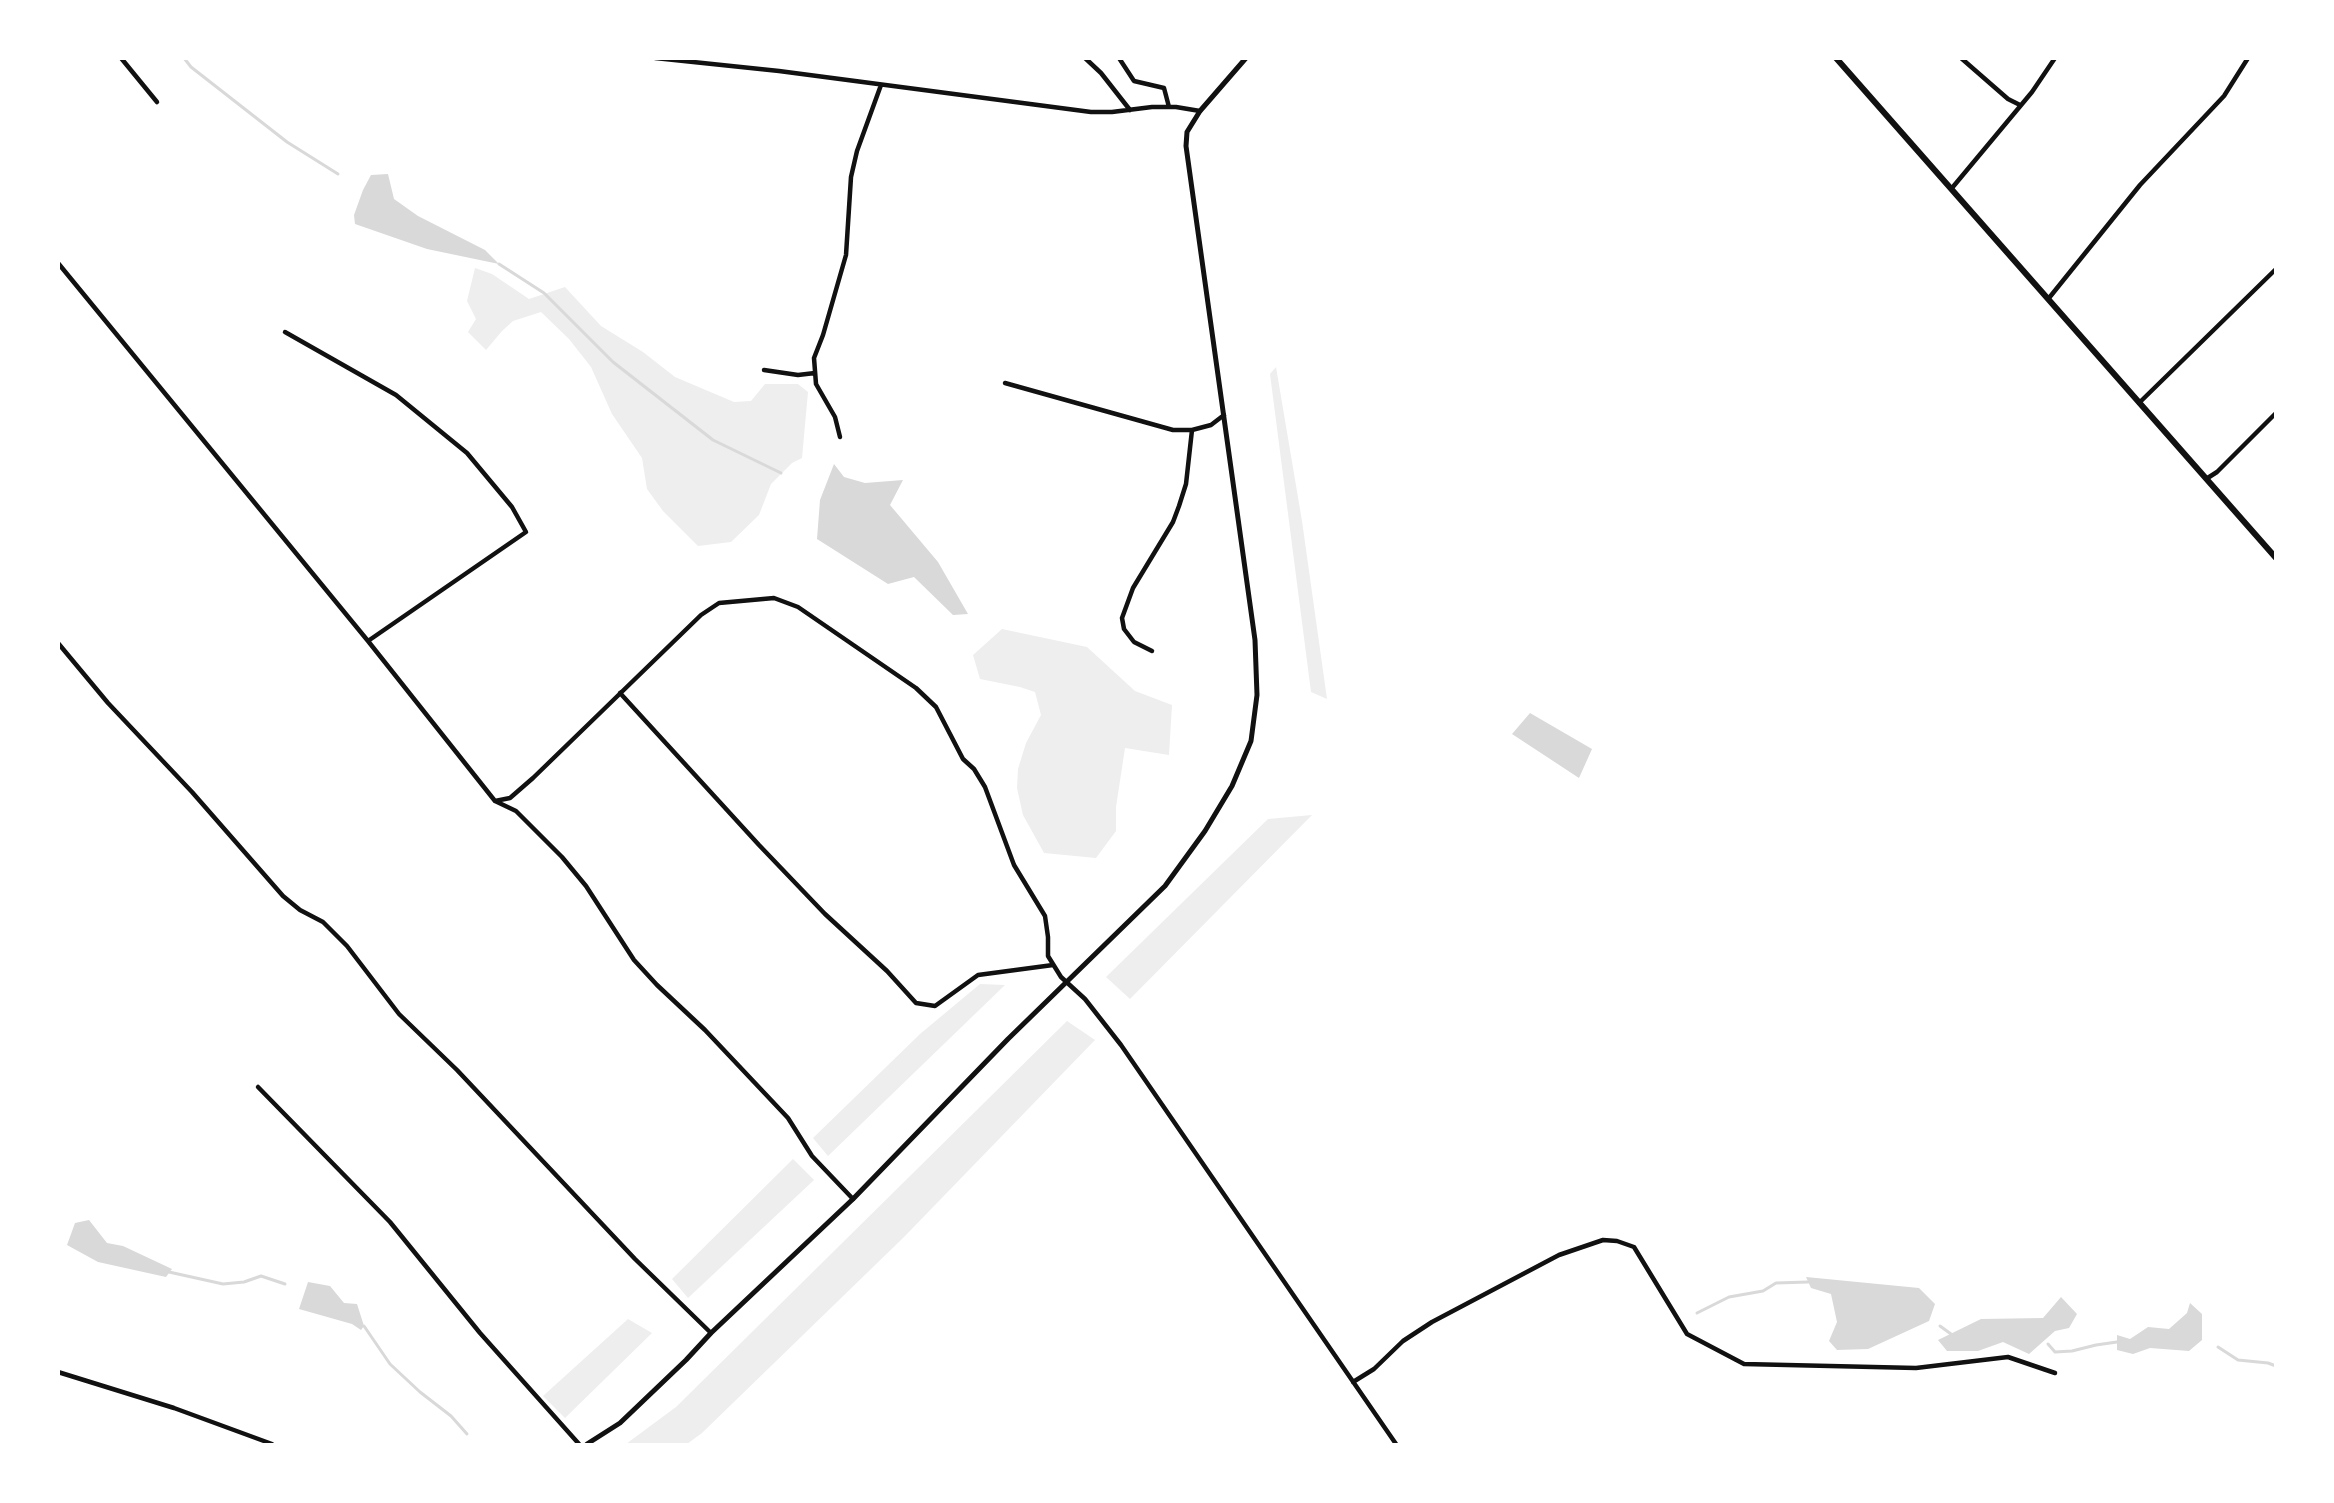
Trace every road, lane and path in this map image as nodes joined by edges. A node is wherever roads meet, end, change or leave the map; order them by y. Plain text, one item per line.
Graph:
1 (121, 58) edge
2 (655, 58) edge
3 (1085, 58) edge
4 (1119, 58) edge
5 (1246, 58) edge
6 (1836, 58) edge
7 (1961, 58) edge
8 (2055, 58) edge
9 (2248, 58) edge
10 (881, 86) junction
11 (156, 102) dead end
12 (2020, 105) junction
13 (1169, 107) junction
14 (1130, 110) junction
15 (1200, 111) junction
16 (1952, 188) junction
17 (58, 263) edge
18 (2276, 269) edge
19 (2049, 298) junction
20 (285, 332) dead end
21 (764, 370) dead end
22 (815, 373) junction
23 (1005, 383) dead end
24 (2139, 403) junction
25 (2276, 413) edge
26 (1224, 415) junction
27 (1192, 430) junction
28 (840, 437) dead end
29 (2206, 479) junction
30 (2276, 558) edge
31 (368, 641) junction
32 (58, 643) edge
33 (1152, 651) dead end
34 (620, 693) junction
35 (495, 801) junction
36 (1053, 965) junction
37 (1067, 982) junction
38 (258, 1088) dead end
39 (853, 1199) junction
40 (711, 1333) junction
41 (58, 1372) edge
42 (2055, 1373) dead end
43 (1353, 1382) junction
44 (272, 1444) edge
45 (579, 1444) edge
46 (586, 1444) edge
47 (1396, 1444) edge

1 - 11 street
2 - 10 street
3 - 14 street
4 - 13 street
5 - 15 street
6 - 16 main road
7 - 12 street
8 - 12 street
9 - 19 street
10 - 14 street
10 - 22 street
12 - 16 street
13 - 14 street
13 - 15 street
15 - 26 street
16 - 19 main road
17 - 31 street
18 - 24 street
19 - 24 main road
20 - 31 street
21 - 22 street
22 - 28 street
23 - 27 street
24 - 29 main road
25 - 29 street
26 - 27 street
26 - 37 street
27 - 33 street
29 - 30 main road
31 - 35 street
32 - 40 street
34 - 35 street
34 - 36 street
34 - 36 street
35 - 39 street
36 - 37 street
37 - 39 street
37 - 43 street
38 - 45 street
39 - 40 street
40 - 46 street
41 - 44 street
42 - 43 street
43 - 47 street

